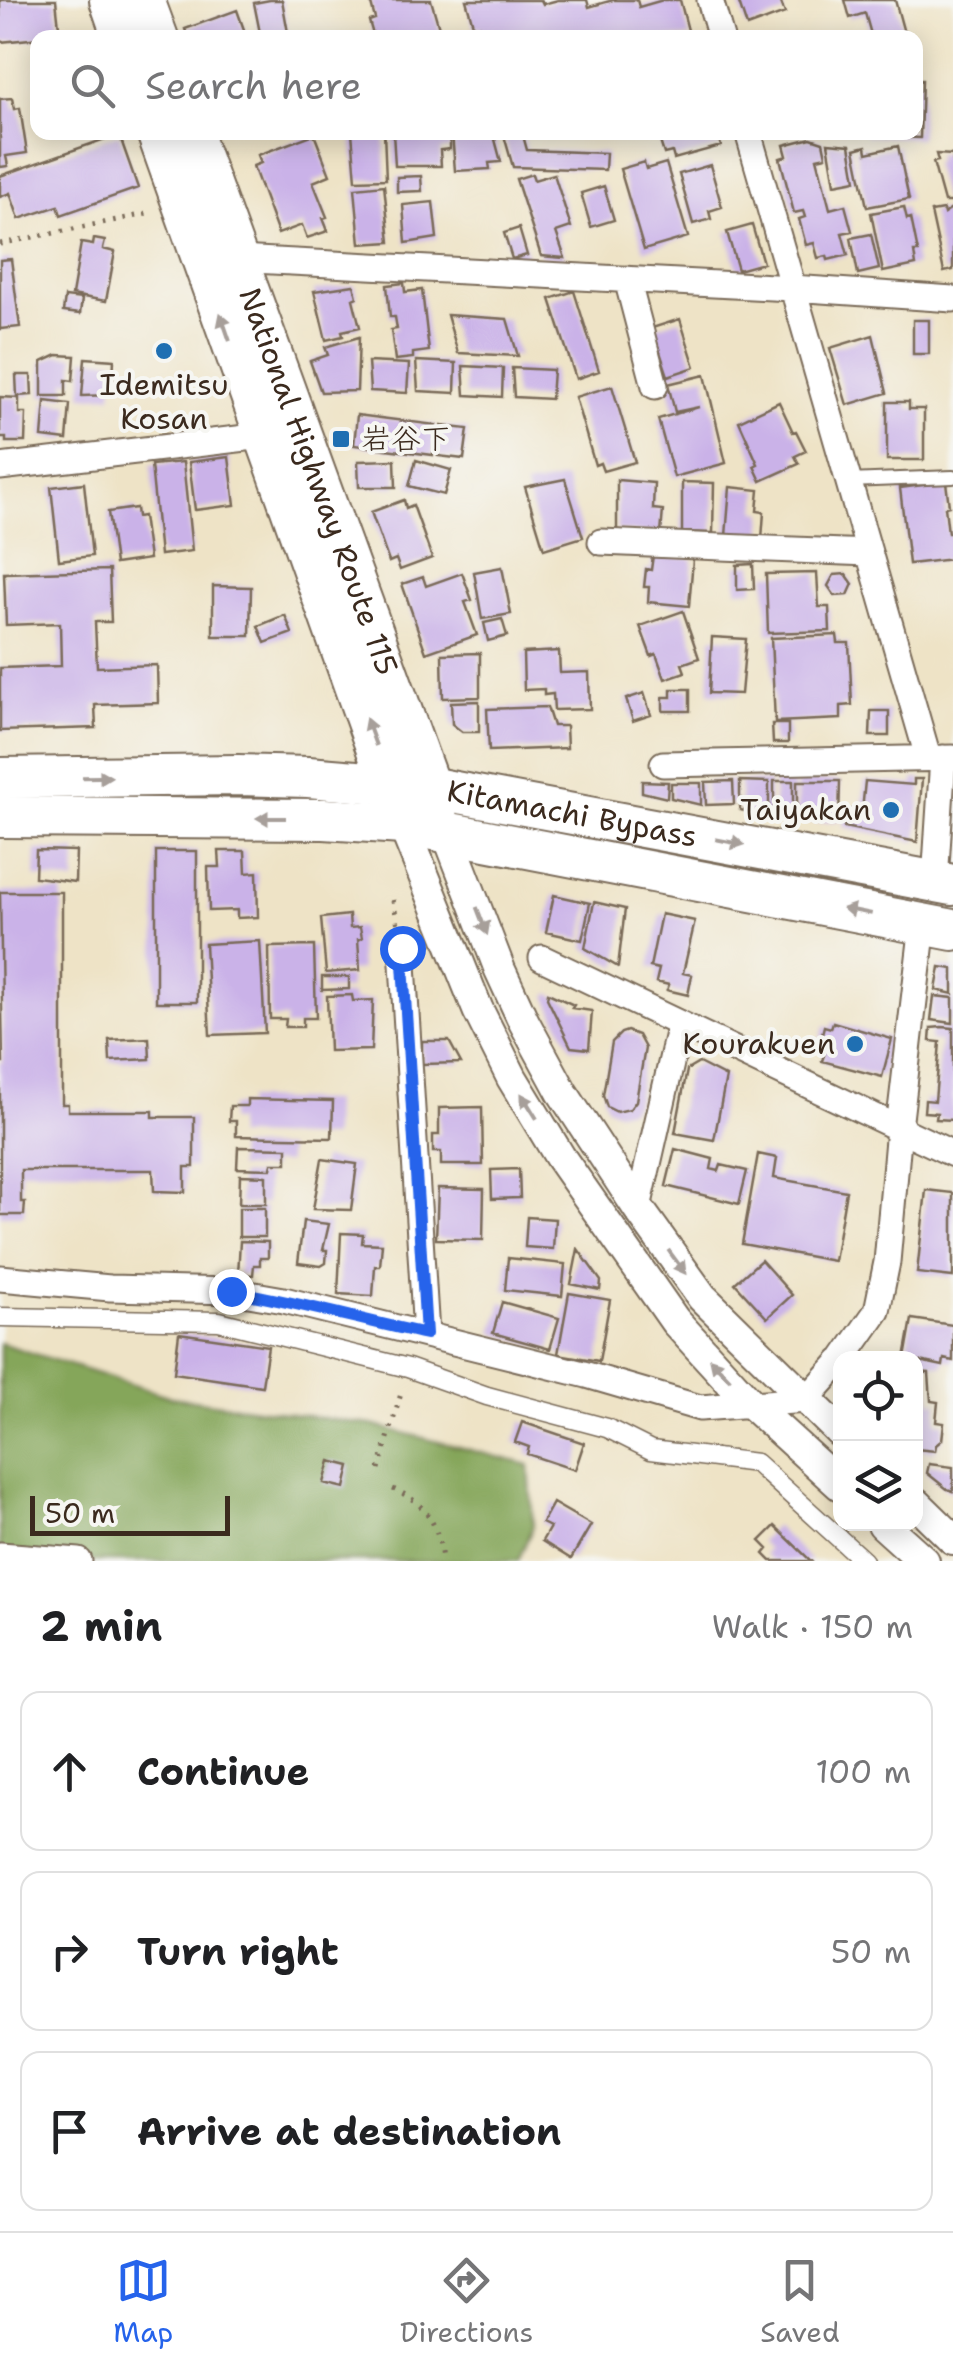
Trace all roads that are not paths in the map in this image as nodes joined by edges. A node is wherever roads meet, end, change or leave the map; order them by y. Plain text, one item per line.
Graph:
1 (110, 0) edge
2 (144, 0) edge
3 (710, 0) edge
4 (121, 30) edge
5 (155, 30) edge
6 (719, 30) edge
7 (160, 140) edge
8 (193, 140) edge
9 (750, 140) edge
10 (220, 264) junction
11 (627, 279) junction
12 (792, 288) junction
13 (953, 300) edge
14 (655, 386) dead end
15 (263, 436) junction
16 (0, 468) edge
17 (953, 477) edge
18 (848, 481) junction
19 (601, 542) dead end
20 (869, 553) junction
21 (942, 758) edge
22 (664, 764) dead end
23 (0, 778) edge
24 (409, 786) junction
25 (0, 818) edge
26 (403, 824) junction
27 (446, 830) junction
28 (944, 883) edge
29 (938, 927) edge
30 (402, 948) dead end
31 (542, 958) dead end
32 (680, 1024) junction
33 (899, 1128) junction
34 (953, 1154) edge
35 (638, 1208) junction
36 (0, 1278) edge
37 (0, 1317) edge
38 (426, 1334) junction
39 (849, 1351) edge
40 (833, 1370) edge
41 (806, 1400) junction
42 (752, 1404) junction
43 (833, 1425) edge
44 (833, 1479) edge
45 (923, 1510) edge
46 (891, 1531) edge
47 (953, 1538) edge
48 (0, 1555) edge
49 (80, 1561) edge
50 (864, 1561) edge
51 (924, 1561) edge

1 - 4 highway
2 - 5 highway
3 - 6 street
7 - 10 highway, National Highway Route 115
8 - 10 highway, National Highway Route 115
9 - 12 street
10 - 11 street
15 -> 10 highway, National Highway Route 115
10 - 24 highway, National Highway Route 115
11 - 12 street
11 - 14 street
12 - 13 street
12 - 18 street
15 - 16 street
24 -> 15 highway, National Highway Route 115
17 - 18 lane
18 - 20 street
19 - 20 street
20 - 21 street
21 - 22 street
21 - 28 street
23 -> 24 highway, Kitamachi Bypass
24 - 26 highway, National Highway Route 115
24 - 27 highway, National Highway Route 115
24 -> 28 highway, Kitamachi Bypass
26 -> 25 highway, Kitamachi Bypass
26 - 27 highway, Kitamachi Bypass
42 -> 26 street
29 -> 27 highway, Kitamachi Bypass
27 -> 35 street
29 - 33 street
30 - 38 street
31 - 32 street
32 - 33 street
32 - 35 street
33 - 34 street
33 - 39 street
35 -> 41 street
36 - 38 street
37 - 50 street
38 - 42 street
40 - 41 street
41 - 42 street
41 - 43 street
42 - 44 street
45 - 47 street
46 - 51 street
48 - 49 street

